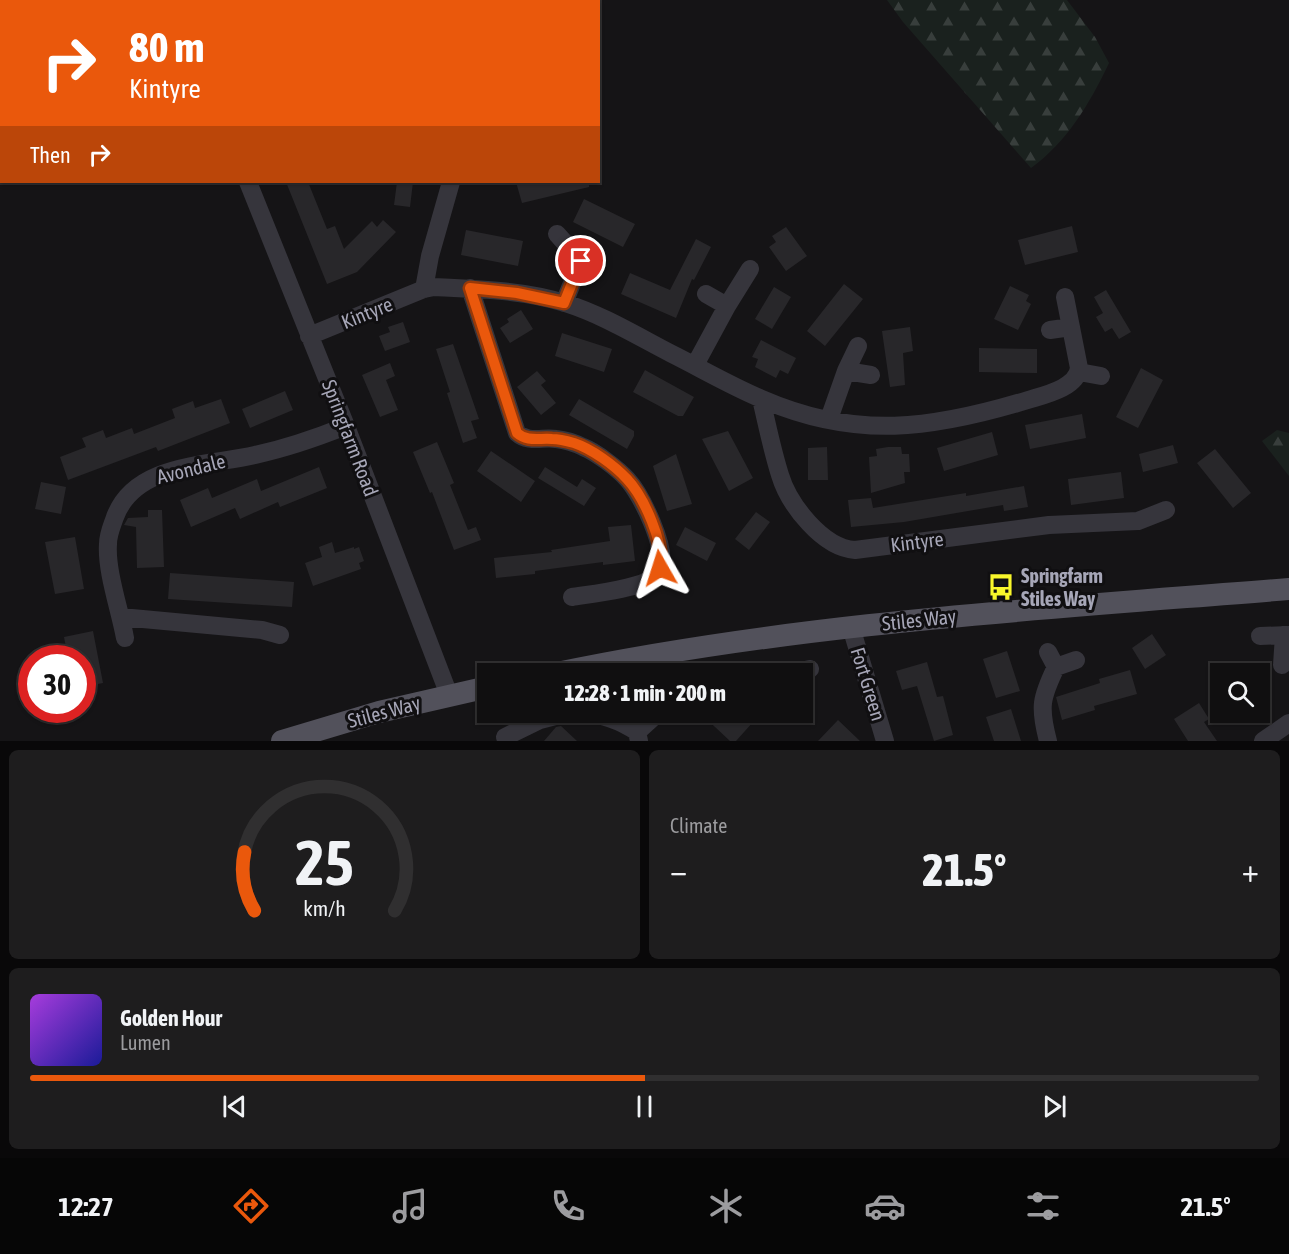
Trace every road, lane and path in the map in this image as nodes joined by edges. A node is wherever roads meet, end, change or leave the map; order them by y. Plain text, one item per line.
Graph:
1 (248, 183) edge
2 (451, 183) edge
3 (557, 234) dead end
4 (750, 269) dead end
5 (470, 288) junction
6 (424, 289) junction
7 (706, 294) dead end
8 (1065, 297) dead end
9 (564, 303) junction
10 (727, 306) junction
11 (1071, 327) junction
12 (1050, 330) dead end
13 (309, 336) junction
14 (858, 346) dead end
15 (695, 365) junction
16 (846, 371) junction
17 (1079, 372) junction
18 (871, 375) dead end
19 (1101, 376) dead end
20 (761, 399) junction
21 (829, 419) junction
22 (346, 426) junction
23 (1166, 510) dead end
24 (1289, 590) edge
25 (572, 597) dead end
26 (121, 616) junction
27 (850, 627) junction
28 (280, 635) dead end
29 (1286, 635) edge
30 (1260, 636) dead end
31 (125, 638) dead end
32 (1076, 660) dead end
33 (611, 663) edge
34 (1282, 665) dead end
35 (477, 689) edge
36 (449, 695) junction
37 (534, 723) edge
38 (618, 723) edge
39 (649, 723) edge
40 (1289, 723) edge
41 (638, 736) edge
42 (282, 741) edge
43 (508, 741) edge
44 (885, 741) edge
45 (1048, 741) edge
46 (1263, 741) edge

1 - 13 street, Springfarm Road
2 - 6 street
3 - 9 street
4 - 10 street
5 - 6 street, Kintyre
5 - 9 street, Kintyre
5 - 25 street
6 - 13 street, Kintyre
7 - 10 street
8 - 11 street
9 - 15 street, Kintyre
10 - 15 street
11 - 12 street
11 - 17 street
13 - 22 street, Springfarm Road
14 - 16 street
15 - 20 street, Kintyre
16 - 18 street
16 - 21 street
17 - 19 street
17 - 21 street, Kintyre
20 - 21 street, Kintyre
20 - 23 street, Kintyre
22 - 26 street, Avondale
22 - 36 street, Springfarm Road
24 - 27 main road, Stiles Way
26 - 28 street
26 - 31 street, Avondale
27 - 33 main road, Stiles Way
27 - 44 street, Fort Green
29 - 30 street
29 - 34 street
32 - 45 street
35 - 36 main road, Stiles Way
36 - 42 main road, Stiles Way
37 - 43 street
38 - 41 street
39 - 41 street
40 - 46 street

